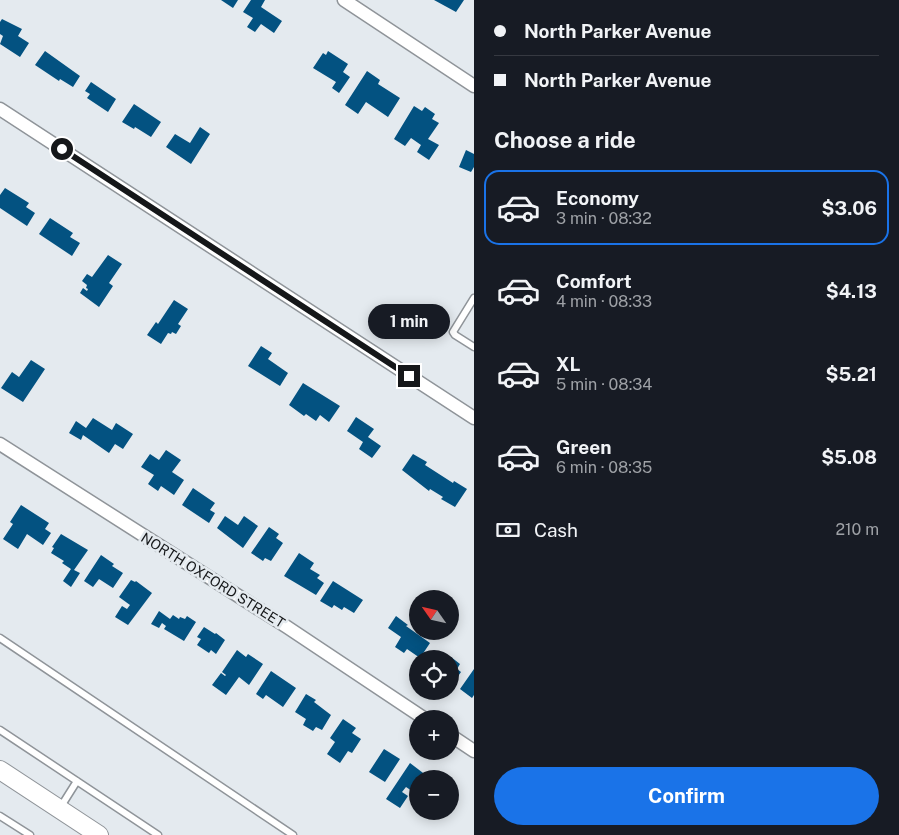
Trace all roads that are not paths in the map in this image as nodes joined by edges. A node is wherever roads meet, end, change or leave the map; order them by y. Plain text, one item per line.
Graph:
1 (344, 0) edge
2 (474, 86) edge
3 (0, 109) edge
4 (474, 298) edge
5 (474, 347) edge
6 (474, 418) edge
7 (0, 444) edge
8 (0, 638) edge
9 (412, 710) edge
10 (0, 730) edge
11 (459, 742) edge
12 (474, 751) edge
13 (0, 770) edge
14 (77, 782) junction
15 (59, 809) junction
16 (0, 816) edge
17 (30, 835) edge
18 (99, 835) edge
19 (158, 835) edge
20 (293, 835) edge

1 - 2 street
3 - 6 street
4 - 5 lane
7 - 9 street, NORTH OXFORD STREET
8 - 20 lane
10 - 14 lane
11 - 12 street
13 - 15 street
14 - 15 lane
14 - 19 lane
15 - 18 street
16 - 17 lane

